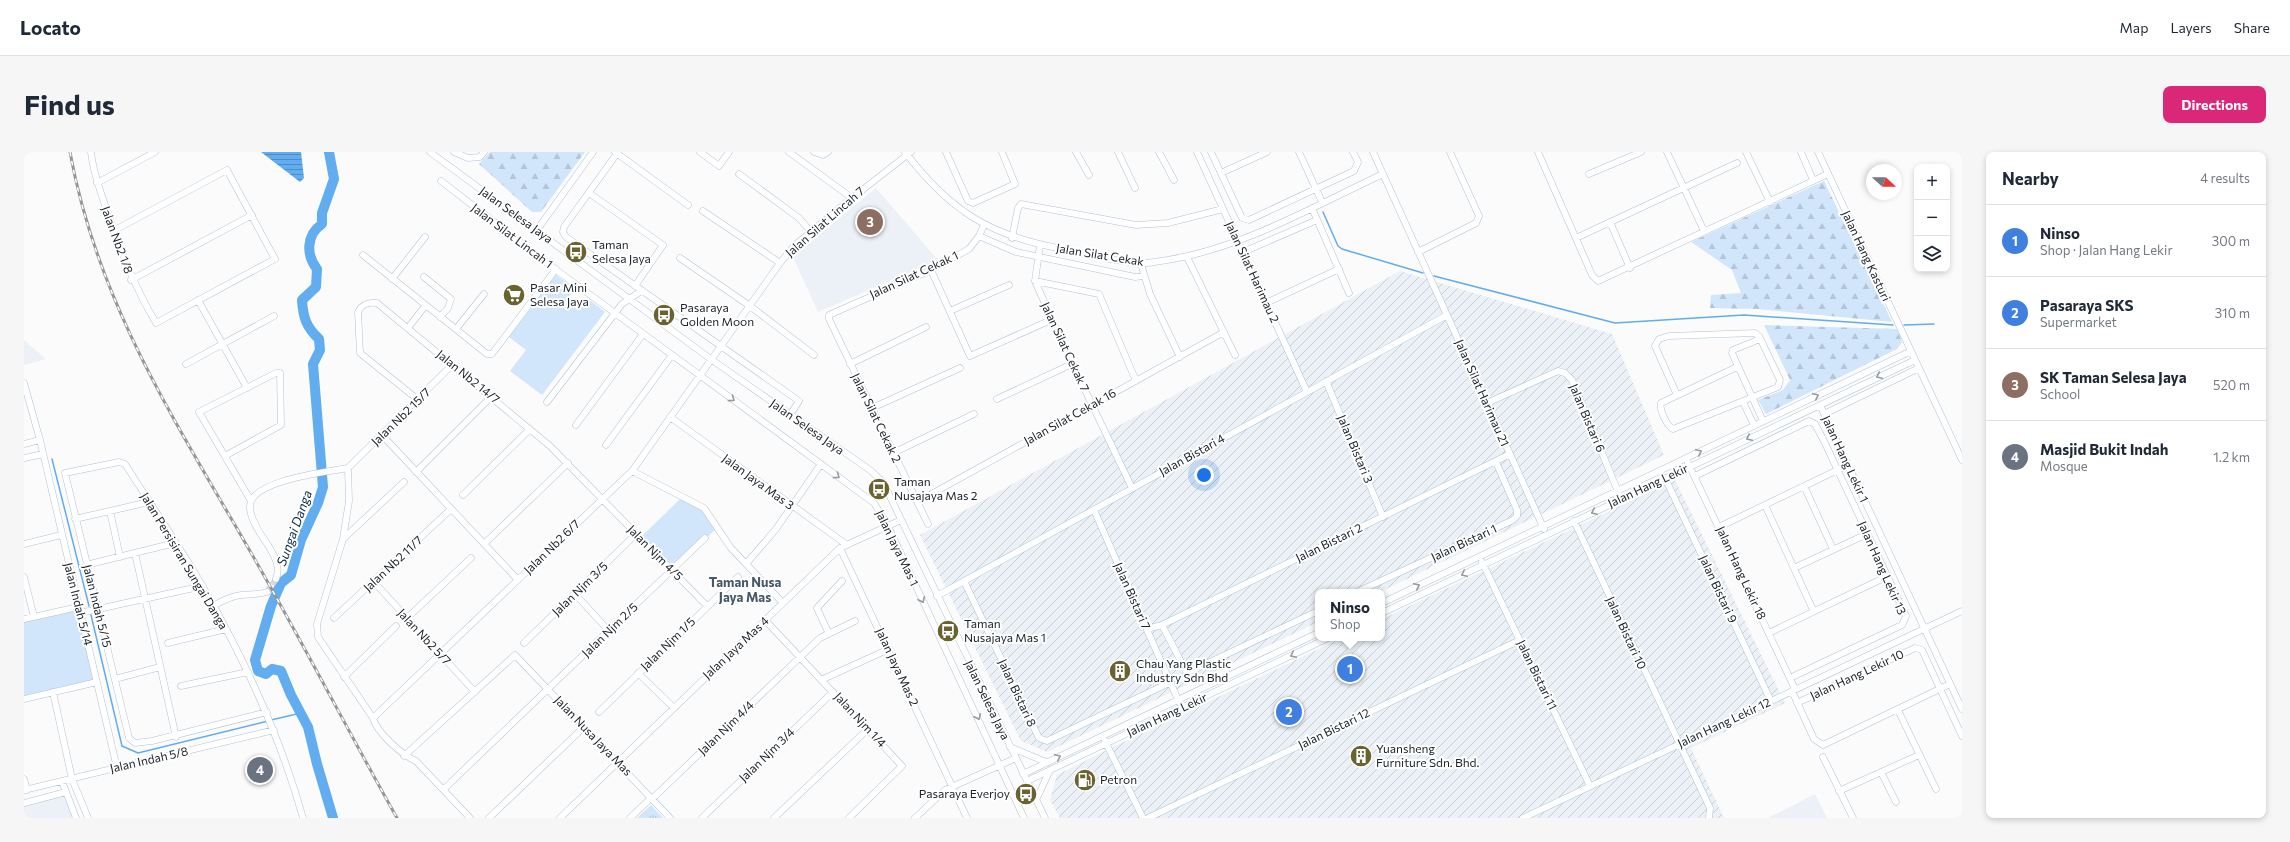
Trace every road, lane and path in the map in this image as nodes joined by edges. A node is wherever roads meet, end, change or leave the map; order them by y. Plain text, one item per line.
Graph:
1 (91, 152) edge
2 (156, 152) edge
3 (430, 152) edge
4 (454, 152) edge
5 (593, 152) edge
6 (616, 152) edge
7 (700, 152) edge
8 (729, 152) edge
9 (789, 152) edge
10 (828, 152) edge
11 (946, 152) edge
12 (1002, 152) edge
13 (1076, 152) edge
14 (1118, 152) edge
15 (1159, 152) edge
16 (1197, 152) edge
17 (1211, 152) edge
18 (1267, 152) edge
19 (1299, 152) edge
20 (1353, 152) edge
21 (1373, 152) edge
22 (1450, 152) edge
23 (1538, 152) edge
24 (1641, 152) edge
25 (1667, 152) edge
26 (1746, 152) edge
27 (1801, 152) edge
28 (1818, 152) edge
29 (816, 153) edge
30 (908, 153) edge
31 (482, 154) edge
32 (1737, 163) dead end
33 (1221, 173) junction
34 (739, 174) dead end
35 (1383, 174) junction
36 (1589, 174) dead end
37 (1828, 174) junction
38 (1089, 175) dead end
39 (1174, 180) dead end
40 (1813, 180) junction
41 (441, 181) dead end
42 (97, 183) junction
43 (1135, 188) dead end
44 (1684, 188) junction
45 (1316, 189) junction
46 (589, 193) junction
47 (852, 198) junction
48 (1322, 202) junction
49 (1770, 202) junction
50 (688, 205) dead end
51 (1312, 208) junction
52 (1223, 209) junction
53 (703, 211) dead end
54 (252, 215) junction
55 (1317, 220) junction
56 (1610, 222) junction
57 (984, 225) junction
58 (537, 230) junction
59 (113, 231) junction
60 (1704, 231) junction
61 (811, 232) junction
62 (979, 236) junction
63 (425, 237) dead end
64 (1012, 238) junction
65 (1576, 238) junction
66 (1238, 241) junction
67 (1040, 245) junction
68 (1243, 252) junction
69 (1418, 252) junction
70 (363, 255) dead end
71 (1039, 257) junction
72 (1187, 257) junction
73 (680, 258) dead end
74 (780, 263) junction
75 (1141, 264) junction
76 (1630, 268) junction
77 (556, 269) junction
78 (1339, 269) junction
79 (931, 270) junction
80 (1144, 276) junction
81 (424, 277) dead end
82 (392, 279) junction
83 (132, 280) junction
84 (1035, 281) junction
85 (1009, 285) dead end
86 (635, 286) junction
87 (641, 290) junction
88 (484, 294) dead end
89 (1350, 294) dead end
90 (198, 300) junction
91 (629, 300) junction
92 (1266, 303) junction
93 (425, 306) junction
94 (750, 306) junction
95 (950, 311) junction
96 (832, 312) joint
97 (615, 313) junction
98 (1447, 315) junction
99 (274, 316) dead end
100 (440, 317) junction
101 (1051, 320) junction
102 (926, 327) dead end
103 (408, 328) junction
104 (456, 330) junction
105 (1224, 332) junction
106 (643, 334) junction
107 (1760, 339) junction
108 (223, 344) junction
109 (721, 347) junction
110 (1911, 351) junction
111 (672, 355) junction
112 (814, 355) dead end
113 (1235, 355) dead end
114 (1180, 356) junction
115 (712, 360) junction
116 (1915, 360) junction
117 (186, 364) dead end
118 (850, 364) junction
119 (1072, 364) junction
120 (452, 365) junction
121 (1738, 367) junction
122 (960, 368) dead end
123 (1919, 368) junction
124 (1862, 374) junction
125 (700, 376) junction
126 (1136, 381) junction
127 (1326, 381) junction
128 (24, 383) edge
129 (1866, 383) junction
130 (247, 388) junction
131 (1307, 392) junction
132 (1678, 395) junction
133 (492, 396) junction
134 (1752, 398) junction
135 (418, 399) junction
136 (997, 399) dead end
137 (547, 402) dead end
138 (1743, 402) junction
139 (1487, 403) junction
140 (1093, 404) junction
141 (1820, 405) junction
142 (872, 408) junction
143 (974, 414) dead end
144 (1824, 414) junction
145 (790, 415) junction
146 (670, 418) junction
147 (1770, 418) junction
148 (1763, 421) junction
149 (576, 425) dead end
150 (1754, 425) junction
151 (1774, 427) junction
152 (530, 429) junction
153 (382, 435) junction
154 (40, 440) junction
155 (24, 444) edge
156 (606, 445) dead end
157 (893, 453) junction
158 (43, 454) junction
159 (1510, 454) junction
160 (225, 456) junction
161 (24, 458) edge
162 (1686, 458) junction
163 (1962, 460) edge
164 (122, 462) joint
165 (1496, 462) junction
166 (568, 463) junction
167 (821, 464) junction
168 (1848, 465) junction
169 (1690, 466) junction
170 (348, 468) junction
171 (1838, 470) junction
172 (416, 472) junction
173 (632, 472) junction
174 (1694, 476) junction
175 (1665, 478) junction
176 (404, 482) dead end
177 (1804, 486) junction
178 (1132, 488) junction
179 (1618, 490) junction
180 (464, 495) dead end
181 (602, 499) junction
182 (1621, 499) junction
183 (251, 501) junction
184 (148, 502) junction
185 (917, 502) junction
186 (1764, 505) junction
187 (792, 507) junction
188 (451, 509) junction
189 (1094, 510) junction
190 (110, 511) junction
191 (1383, 517) junction
192 (75, 519) junction
193 (902, 520) junction
194 (1574, 521) junction
195 (928, 524) dead end
196 (888, 526) junction
197 (1543, 526) junction
198 (1719, 527) junction
199 (636, 534) junction
200 (1546, 534) junction
201 (1867, 534) junction
202 (61, 535) junction
203 (705, 538) dead end
204 (343, 539) junction
205 (175, 543) junction
206 (24, 544) edge
207 (484, 544) junction
208 (846, 545) junction
209 (1886, 547) junction
210 (840, 548) junction
211 (1833, 549) junction
212 (1876, 552) junction
213 (135, 554) junction
214 (1480, 556) junction
215 (120, 557) junction
216 (471, 558) dead end
217 (746, 564) junction
218 (1484, 564) junction
219 (86, 565) junction
220 (1794, 568) junction
221 (672, 570) junction
222 (1888, 576) junction
223 (24, 577) edge
224 (738, 577) dead end
225 (276, 579) tunnel mouth
226 (518, 580) junction
227 (842, 581) dead end
228 (964, 581) junction
229 (374, 582) junction
230 (202, 586) junction
231 (1364, 589) edge
232 (266, 592) dead end
233 (575, 594) junction
234 (937, 596) junction
235 (146, 600) junction
236 (782, 602) junction
237 (1385, 602) edge
238 (213, 606) junction
239 (707, 606) junction
240 (97, 609) junction
241 (79, 610) junction
242 (1813, 610) junction
243 (1962, 611) edge
244 (1315, 612) edge
245 (1385, 612) edge
246 (34, 617) junction
247 (334, 618) dead end
248 (24, 619) edge
249 (406, 619) junction
250 (765, 620) junction
251 (855, 621) dead end
252 (1162, 625) junction
253 (396, 626) dead end
254 (226, 629) junction
255 (1147, 629) junction
256 (1925, 629) junction
257 (609, 631) junction
258 (1769, 633) junction
259 (829, 634) junction
260 (1315, 634) edge
261 (1520, 640) junction
262 (1322, 641) edge
263 (168, 643) dead end
264 (524, 643) dead end
265 (889, 649) junction
266 (440, 654) junction
267 (800, 657) junction
268 (160, 667) junction
269 (248, 672) junction
270 (638, 673) junction
271 (344, 677) junction
272 (1790, 678) junction
273 (115, 679) junction
274 (821, 680) junction
275 (96, 682) junction
276 (1171, 682) junction
277 (1950, 684) junction
278 (181, 686) dead end
279 (1941, 689) junction
280 (549, 690) junction
281 (1793, 690) junction
282 (53, 692) junction
283 (475, 692) junction
284 (833, 692) junction
285 (24, 699) edge
286 (1178, 700) junction
287 (1771, 701) junction
288 (1797, 703) junction
289 (673, 707) junction
290 (1182, 708) junction
291 (1962, 708) edge
292 (1898, 710) junction
293 (267, 712) junction
294 (598, 712) dead end
295 (373, 718) junction
296 (584, 727) junction
297 (868, 729) junction
298 (274, 730) junction
299 (1103, 736) junction
300 (1962, 736) edge
301 (176, 737) junction
302 (1106, 743) junction
303 (1679, 744) junction
304 (1010, 747) junction
305 (1920, 755) junction
306 (404, 756) junction
307 (1823, 756) dead end
308 (1016, 758) junction
309 (617, 762) junction
310 (1046, 762) junction
311 (1001, 766) junction
312 (117, 768) junction
313 (1050, 770) junction
314 (1881, 772) junction
315 (1023, 774) junction
316 (24, 778) edge
317 (72, 779) junction
318 (62, 781) junction
319 (1027, 781) junction
320 (953, 786) junction
321 (1590, 786) junction
322 (444, 789) junction
323 (1936, 789) dead end
324 (25, 790) edge
325 (1840, 791) junction
326 (66, 792) junction
327 (652, 799) junction
328 (1036, 800) junction
329 (1896, 802) dead end
330 (24, 803) edge
331 (565, 813) junction
332 (76, 818) edge
333 (88, 818) edge
334 (303, 818) edge
335 (470, 818) edge
336 (489, 818) edge
337 (560, 818) edge
338 (570, 818) edge
339 (630, 818) edge
340 (670, 818) edge
341 (702, 818) edge
342 (774, 818) edge
343 (849, 818) edge
344 (916, 818) edge
345 (967, 818) edge
346 (1024, 818) edge
347 (1045, 818) edge
348 (1143, 818) edge
349 (1148, 818) edge
350 (1523, 818) edge
351 (1709, 818) edge
352 (1854, 818) edge

1 - 42 street, Jalan Nb2 1/8
2 - 42 street
3 - 58 street, Jalan Selesa Jaya
4 - 31 street
5 - 58 street
6 - 46 street
6 - 50 street
7 - 8 street
9 - 47 street
10 - 29 street
11 - 12 street
13 - 38 street
14 - 43 street
15 - 39 street
16 - 52 street, Jalan Silat Harimau 2
17 - 33 street
18 - 33 street
19 - 45 street
20 - 45 street
21 - 35 street, Jalan Silat Harimau 21
22 - 69 street
23 - 65 street
24 - 36 street
25 - 44 street
26 - 49 street
27 - 40 street
28 - 37 street, Jalan Hang Kasturi
30 - 47 street, Jalan Silat Lincah 7
30 - 57 street, Jalan Silat Cekak
32 - 44 street
33 - 45 street
34 - 61 street
35 - 48 street, Jalan Silat Cekak
35 - 69 street, Jalan Silat Harimau 21
37 - 40 street
37 - 110 street, Jalan Hang Kasturi
40 - 49 street
41 - 77 street, Jalan Silat Lincah 1
42 - 59 street, Jalan Nb2 1/8
44 - 56 street
44 - 60 street
45 - 48 street
46 - 86 street
46 - 86 street
47 - 61 street, Jalan Silat Lincah 7
48 - 51 street, Jalan Silat Cekak
49 - 60 street
51 - 55 street
51 - 66 street, Jalan Silat Cekak
52 - 64 street
52 - 66 street, Jalan Silat Harimau 2
53 - 74 street
54 - 59 street
54 - 83 street
54 - 90 street
55 - 68 street
55 - 78 street
56 - 65 street
56 - 76 street
57 - 62 street, Jalan Silat Cekak 1
57 - 64 street, Jalan Silat Cekak
58 - 91 street, Jalan Selesa Jaya
59 - 83 street, Jalan Nb2 1/8
60 - 76 street
61 - 74 street, Jalan Silat Lincah 7
62 - 71 street
62 - 79 street, Jalan Silat Cekak 1
63 - 82 street
64 - 67 street, Jalan Silat Cekak
65 - 76 street
66 - 68 street, Jalan Silat Harimau 2
66 - 72 street, Jalan Silat Cekak
67 - 71 street
67 - 75 street, Jalan Silat Cekak
68 - 92 street, Jalan Silat Harimau 2
69 - 98 street, Jalan Silat Harimau 21
70 - 82 street
71 - 80 street
71 - 84 street
72 - 75 street, Jalan Silat Cekak
72 - 105 street
73 - 94 street
74 - 94 street, Jalan Silat Lincah 7
75 - 80 street
77 - 97 street, Jalan Silat Lincah 1
77 - 104 street
78 - 89 street
78 - 92 street
79 - 95 street
79 - 96 street, Jalan Silat Cekak 1
80 - 114 street
81 - 100 street
82 - 93 street
83 - 90 street, Jalan Nb2 1/8
84 - 101 street, Jalan Silat Cekak 7
84 - 126 street
85 - 95 street
86 - 87 street
87 - 91 street
87 - 109 street
88 - 104 street
90 - 108 street
91 - 97 street
91 - 115 street, Jalan Selesa Jaya
92 - 131 street, Jalan Silat Harimau 2
93 - 100 street
93 - 103 street
94 - 109 street, Jalan Silat Lincah 7
94 - 112 street
95 - 101 street
96 - 118 street, Jalan Silat Cekak 2
97 - 106 street, Jalan Silat Lincah 1
97 - 137 street
98 - 127 street, Jalan Bistari 4
98 - 139 street, Jalan Silat Harimau 21
99 - 108 street
100 - 104 street
101 - 119 street, Jalan Silat Cekak 7
102 - 118 street
103 - 120 street, Jalan Nb2 14/7
103 - 135 street, Jalan Nb2 14/7
105 - 113 street
105 - 114 street, Jalan Silat Cekak 16
106 - 111 street, Jalan Silat Lincah 1
106 - 149 street
107 - 121 street
107 - 132 street
107 - 134 street
108 - 117 street
108 - 130 street
109 - 115 street, Jalan Silat Lincah 7
109 - 145 street
110 - 116 street, Jalan Hang Kasturi
110 - 124 street, Jalan Hang Lekir
111 - 125 street, Jalan Silat Lincah 1
111 - 156 street
114 - 126 street, Jalan Silat Cekak 16
115 - 125 street, Jalan Nb2 6/7
115 - 145 street, Jalan Selesa Jaya
116 - 123 street, Jalan Hang Kasturi
116 -> 129 street, Jalan Hang Lekir
118 - 142 street, Jalan Silat Cekak 2
119 - 136 street
119 - 140 street, Jalan Silat Cekak 7
120 - 133 street, Jalan Nb2 14/7
120 - 135 street, Jalan Nb2 15/7
121 - 132 street
121 - 134 street
122 - 142 street
123 - 144 street
123 - 163 street, Jalan Hang Kasturi
124 - 129 street
147 -> 124 street, Jalan Hang Lekir
125 - 146 street, Jalan Nb2 6/7
125 -> 167 street, Jalan Jaya Mas 1
126 - 140 street, Jalan Silat Cekak 16
127 - 131 street, Jalan Bistari 4
127 - 191 street, Jalan Bistari 3
128 - 154 street, Jalan Indah 5/14
129 - 141 street, Jalan Hang Lekir
130 - 160 street
130 - 160 street
131 - 178 street, Jalan Bistari 4
132 - 138 street
133 - 152 street, Jalan Nb2 14/7
133 - 172 street
134 - 138 street
134 - 148 street
135 - 153 street, Jalan Nb2 15/7
138 - 150 street
139 - 159 street, Jalan Silat Harimau 21
139 - 179 street, Jalan Bistari 6
140 - 178 street, Jalan Silat Cekak 7
140 - 185 street, Jalan Silat Cekak 16
141 - 144 street, Jalan Hang Lekir 1
141 - 151 street, Jalan Hang Lekir
142 - 157 street, Jalan Silat Cekak 2
143 - 157 street
144 - 168 street, Jalan Hang Lekir 1
145 - 193 street, Jalan Selesa Jaya
146 - 173 street, Jalan Nb2 6/7
146 - 187 street, Jalan Jaya Mas 3
147 - 148 street, Jalan Hang Lekir
147 - 151 street
148 - 150 street, Jalan Hang Lekir
162 -> 150 street, Jalan Hang Lekir
151 -> 169 street, Jalan Hang Lekir
152 - 166 street, Jalan Nb2 14/7
152 - 180 street
153 - 170 street, Jalan Nb2 15/7
153 - 172 street
154 - 155 street
154 - 158 street, Jalan Indah 5/14
157 - 185 street, Jalan Silat Cekak 2
158 - 161 street
158 - 202 street, Jalan Indah 5/14
159 - 165 street, Jalan Bistari 2
159 - 197 street, Jalan Silat Harimau 21
160 - 183 street
162 - 169 street, Jalan Hang Lekir 18
162 - 179 street, Jalan Hang Lekir
164 - 184 street, Jalan Persisiran Sungai Danga
164 - 192 street, Jalan Indah 5/15
165 - 191 street, Jalan Bistari 2
165 - 231 street, Jalan Bistari 1
166 - 181 street, Jalan Nb2 14/7
166 - 207 street
167 - 187 street
167 -> 196 street, Jalan Jaya Mas 1
168 - 171 street
168 - 209 street, Jalan Hang Lekir 1
169 - 174 street, Jalan Hang Lekir 18
169 - 175 street, Jalan Hang Lekir
170 - 183 street
170 - 204 street
171 - 174 street, Jalan Hang Lekir 13
171 - 177 street
171 - 201 street, Jalan Hang Lekir 13
172 - 188 street
173 - 181 street, Jalan Nb2 6/7
173 - 217 street
174 - 198 street, Jalan Hang Lekir 18
175 - 182 street, Jalan Hang Lekir
175 - 287 street, Jalan Bistari 9
176 - 204 street
177 - 186 street
177 - 211 street
178 - 189 street, Jalan Bistari 4
179 - 182 street, Jalan Bistari 6
179 - 197 street, Jalan Hang Lekir
181 - 199 street, Jalan Njm 4/5
181 - 226 street, Jalan Nb2 6/7
182 -> 194 street, Jalan Hang Lekir
183 - 225 street
184 - 190 street
184 - 205 street, Jalan Persisiran Sungai Danga
185 - 195 street, Jalan Silat Cekak 2
186 - 198 street
186 - 220 street
187 - 208 street, Jalan Jaya Mas 3
187 - 217 street
188 - 207 street
188 - 229 street, Jalan Nb2 11/7
189 - 228 street, Jalan Bistari 4
189 - 255 street, Jalan Bistari 7
190 - 192 street
190 - 215 street
191 - 252 street, Jalan Bistari 2
192 - 219 street, Jalan Indah 5/15
193 - 196 street, Jalan Jaya Mas 4
193 - 234 street, Jalan Selesa Jaya
194 - 200 street, Jalan Hang Lekir
194 - 303 street, Jalan Bistari 10
196 - 208 street, Jalan Jaya Mas 4
196 -> 311 street, Jalan Jaya Mas 1
197 - 200 street, Jalan Silat Harimau 21
197 - 214 street, Jalan Hang Lekir
198 - 258 street, Jalan Hang Lekir 18
199 - 221 street, Jalan Njm 4/5
199 - 233 street, Jalan Njm 3/5
200 - 218 street, Jalan Hang Lekir
201 - 211 street
201 - 212 street, Jalan Hang Lekir 13
202 - 206 street
202 - 241 street, Jalan Indah 5/14
203 - 221 street, Jalan Njm 2/5
204 - 271 street
205 - 213 street
205 - 230 street, Jalan Persisiran Sungai Danga
207 - 226 street
208 - 210 street, Jalan Jaya Mas 4
209 - 212 street
209 - 256 street, Jalan Hang Lekir 1
210 - 236 street, Jalan Jaya Mas 4
210 - 265 street, Jalan Jaya Mas 2
211 - 220 street
212 - 222 street, Jalan Hang Lekir 13
213 - 215 street
213 - 235 street
214 - 218 street, Jalan Bistari 11
237 -> 214 street, Jalan Hang Lekir
215 - 219 street
216 - 249 street
217 - 236 street
218 -> 245 street, Jalan Hang Lekir
218 - 261 street, Jalan Bistari 11
219 - 240 street, Jalan Indah 5/15
220 - 242 street
221 - 239 street, Jalan Njm 4/5
221 - 257 street, Jalan Njm 2/5
222 - 242 street
222 - 272 street, Jalan Hang Lekir 13
223 - 246 street
224 - 239 street, Jalan Njm 1/5
226 - 266 street, Jalan Nb2 6/7
227 - 259 street
228 - 234 street, Jalan Bistari 4
228 - 276 street, Jalan Bistari 8
229 - 247 street, Jalan Nb2 11/7
229 - 249 street, Jalan Nb2 5/7
230 - 235 street
230 - 238 street, Jalan Persisiran Sungai Danga
232 - 238 street
233 - 257 street
233 - 264 street, Jalan Njm 3/5
234 - 304 street, Jalan Selesa Jaya
235 - 240 street
235 - 268 street
236 - 250 street, Jalan Jaya Mas 4
238 - 254 street, Jalan Persisiran Sungai Danga
239 - 270 street, Jalan Njm 1/5
240 - 241 street
240 - 273 street, Jalan Indah 5/15
241 - 246 street
241 - 275 street, Jalan Indah 5/14
242 - 258 street
243 - 256 street, Jalan Hang Lekir 12
244 - 252 street
246 - 248 street
249 - 266 street, Jalan Nb2 5/7
250 - 267 street, Jalan Njm 1/4
250 - 289 street, Jalan Jaya Mas 4
251 - 259 street, Jalan Njm 4/4
252 - 255 street, Jalan Bistari 2
253 - 271 street
254 - 263 street
254 - 269 street, Jalan Persisiran Sungai Danga
255 - 276 street, Jalan Bistari 7
256 - 277 street, Jalan Hang Lekir 1
256 - 281 street, Jalan Hang Lekir 12
257 - 280 street, Jalan Njm 2/5
258 - 272 street, Jalan Hang Lekir 18
259 - 267 street, Jalan Njm 4/4
260 - 286 street, Jalan Hang Lekir
261 - 321 street, Jalan Bistari 11
261 - 349 street, Jalan Bistari 12
262 -> 290 street, Jalan Hang Lekir
265 - 274 street
265 - 320 street, Jalan Jaya Mas 2
266 - 283 street, Jalan Nb2 5/7
266 - 295 street, Jalan Nb2 6/7
267 - 274 street, Jalan Njm 1/4
267 - 327 street, Jalan Njm 4/4
268 - 273 street
268 - 301 street
269 - 278 street
269 - 293 street, Jalan Persisiran Sungai Danga
270 - 289 street
270 - 294 street, Jalan Njm 1/5
271 - 295 street
272 - 281 street, Jalan Hang Lekir 18
273 - 301 street, Jalan Indah 5/15
274 - 284 street, Jalan Njm 1/4
275 - 282 street
275 - 312 street, Jalan Indah 5/14
276 - 286 street
277 - 279 street
277 - 291 street, Jalan Hang Lekir 1
279 - 288 street, Jalan Hang Lekir 10
279 - 292 street
279 - 300 street, Jalan Hang Lekir 10
280 - 283 street, Jalan Nusa Jaya Mas
280 - 296 street, Jalan Nusa Jaya Mas
280 - 322 street, Jalan Njm 2/5
281 - 287 street, Jalan Hang Lekir 12
281 - 288 street, Jalan Hang Lekir 18
282 - 285 street
282 - 317 street
283 - 306 street
284 - 297 street, Jalan Njm 1/4
284 - 341 street, Jalan Njm 3/4
286 - 290 street
286 - 299 street, Jalan Hang Lekir
287 - 303 street, Jalan Hang Lekir 12
288 - 292 street, Jalan Hang Lekir 18
289 - 309 street, Jalan Jaya Mas 4
290 - 302 street, Jalan Hang Lekir
292 - 305 street
293 - 298 street, Jalan Persisiran Sungai Danga
293 - 301 street
295 - 306 street
296 - 309 street, Jalan Nusa Jaya Mas
296 - 336 street
297 - 342 street
297 - 343 street, Jalan Njm 1/4
298 - 312 street, Jalan Indah 5/8
298 - 334 street, Jalan Persisiran Sungai Danga
299 - 302 street
310 -> 299 street, Jalan Hang Lekir
302 - 313 street, Jalan Hang Lekir
302 - 348 street
303 - 321 street, Jalan Hang Lekir 12
303 - 351 street, Jalan Bistari 10
304 - 308 street, Jalan Selesa Jaya
304 - 310 street
305 - 314 street
305 - 323 street
306 - 322 street
307 - 325 street
308 - 311 street
308 - 315 street, Jalan Selesa Jaya
309 - 327 street, Jalan Nusa Jaya Mas
309 - 331 street, Jalan Jaya Mas 4
310 - 315 street, Jalan Hang Lekir
311 - 320 street
311 - 346 street, Jalan Jaya Mas 1
312 - 317 street, Jalan Indah 5/8
313 - 319 street, Jalan Hang Lekir
313 - 328 street
314 - 325 street
314 - 329 street
315 - 319 street, Jalan Selesa Jaya
316 - 324 street
317 - 318 street, Jalan Indah 5/8
317 - 333 street
318 - 324 street, Jalan Indah 5/8
318 - 326 street
319 - 328 street, Jalan Selesa Jaya
320 - 344 street
320 - 345 street, Jalan Jaya Mas 2
321 - 350 street, Jalan Hang Lekir 12
322 - 335 street
325 - 352 street
326 - 330 street
326 - 332 street
327 - 339 street, Jalan Njm 4/4
327 - 340 street, Jalan Nusa Jaya Mas
328 - 347 street, Jalan Selesa Jaya
331 - 337 street, Jalan Jaya Mas 4
331 - 338 street

